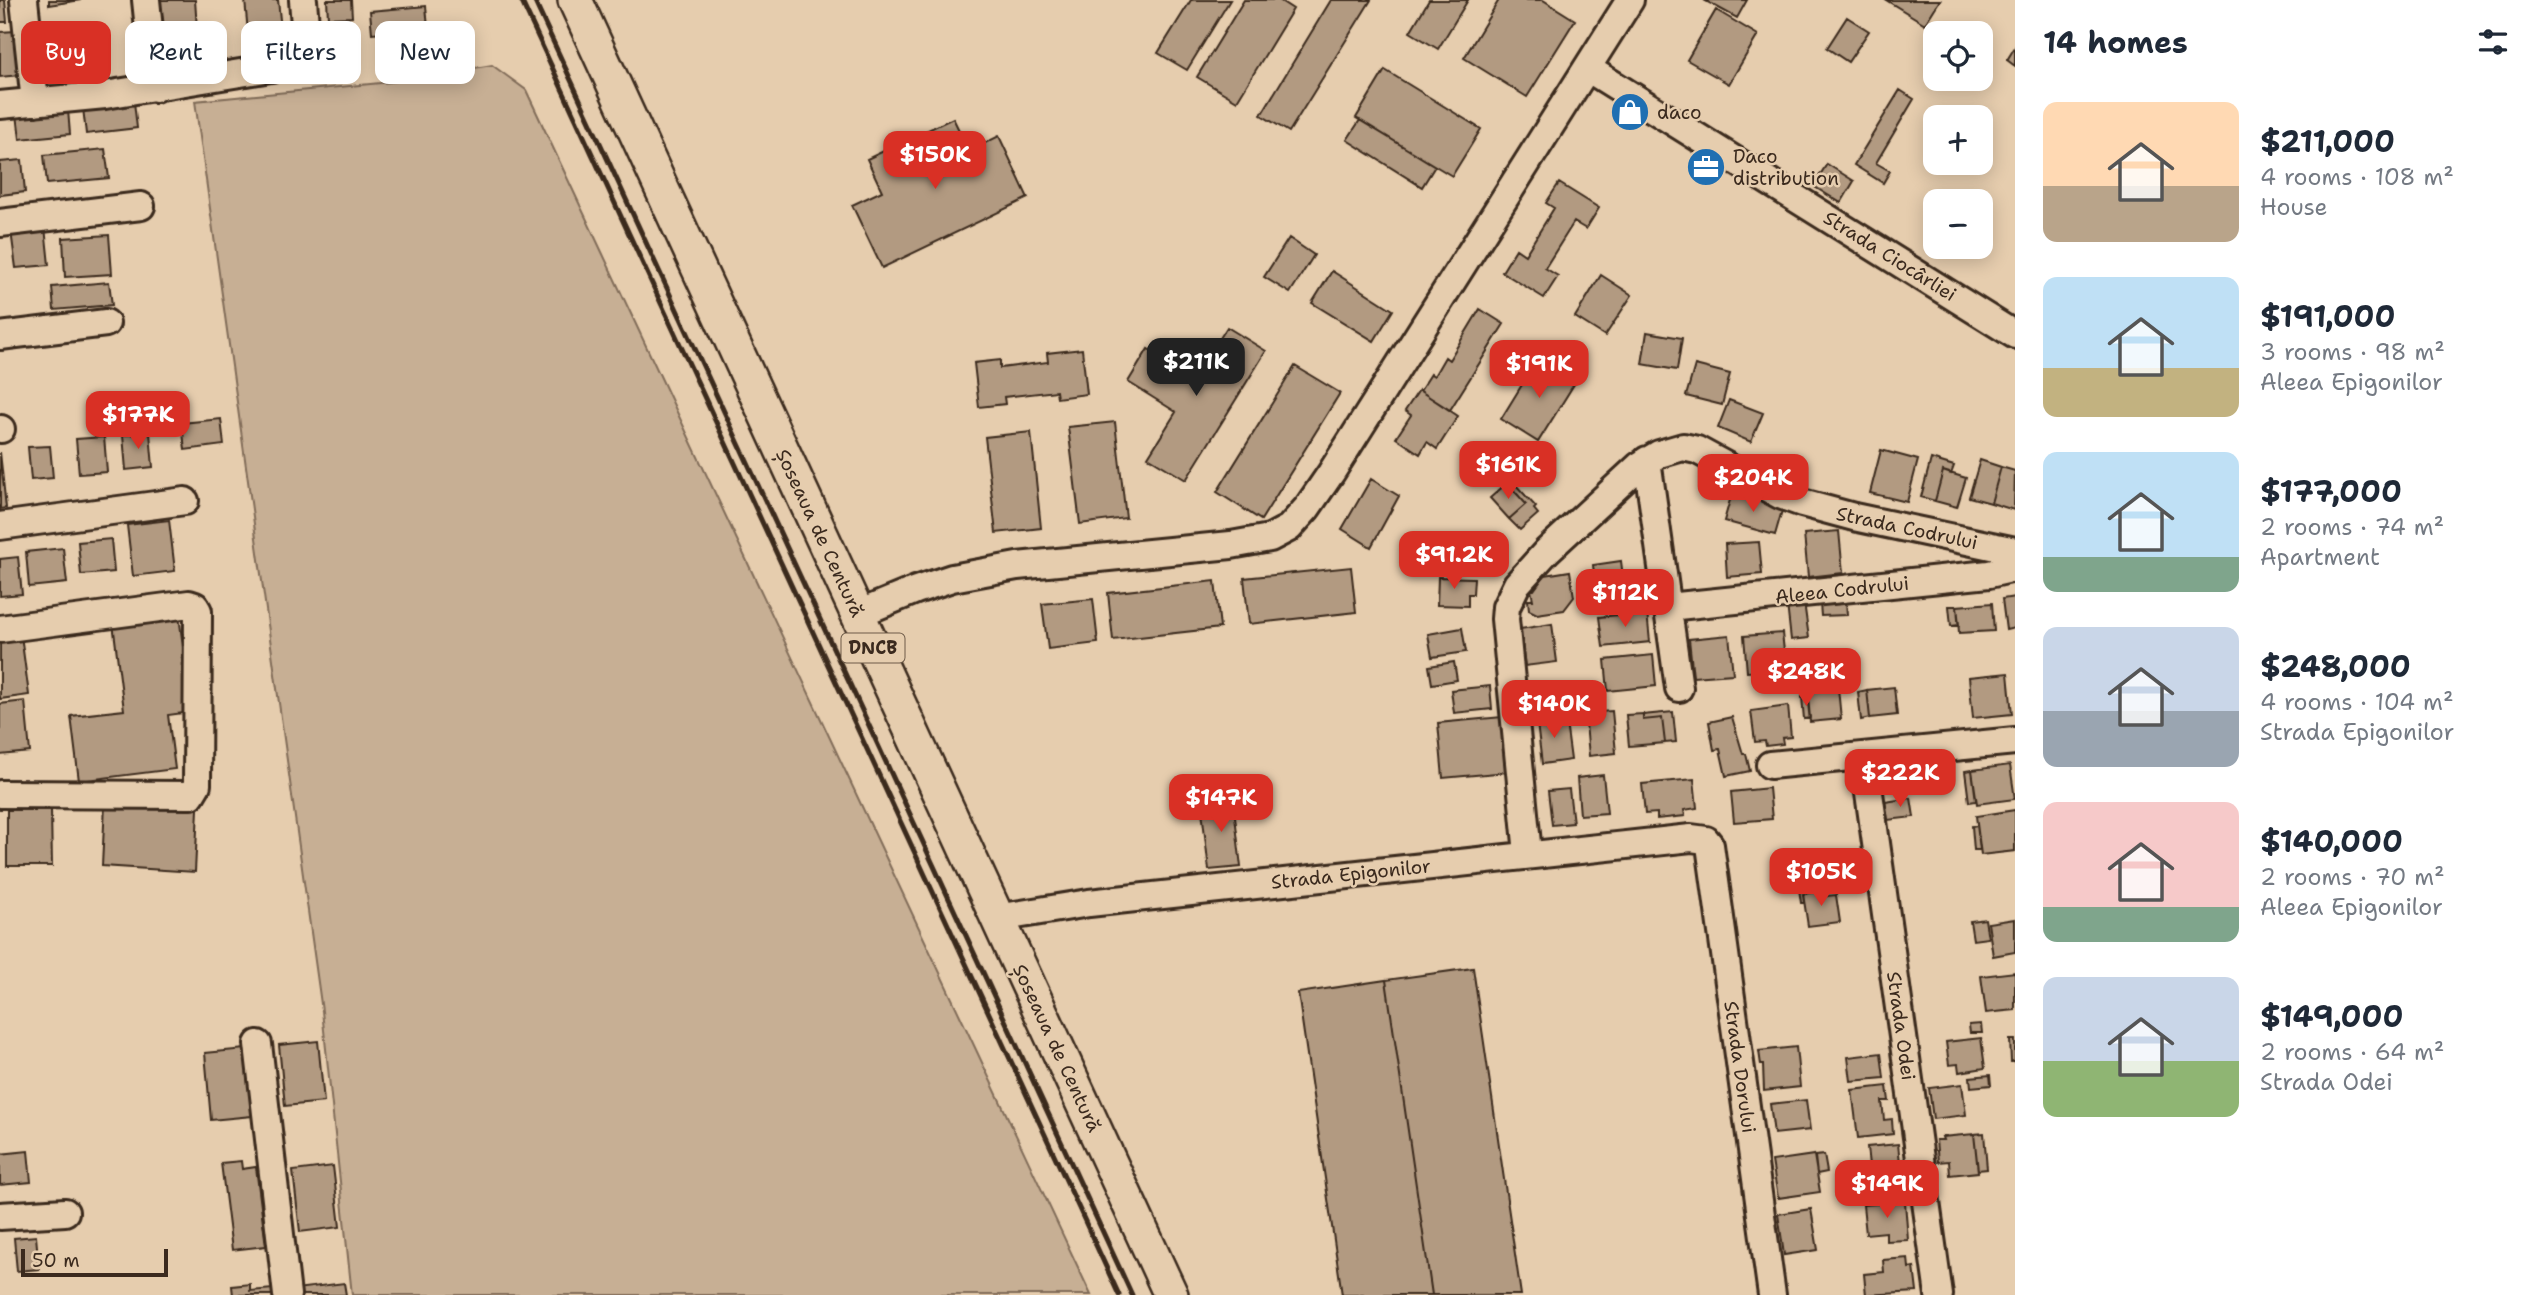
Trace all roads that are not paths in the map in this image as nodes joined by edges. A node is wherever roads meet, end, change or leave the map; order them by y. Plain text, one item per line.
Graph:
1 (24, 0) edge
2 (146, 0) edge
3 (303, 0) edge
4 (575, 0) edge
5 (1630, 0) edge
6 (1587, 68) junction
7 (155, 88) junction
8 (35, 102) junction
9 (0, 105) edge
10 (141, 206) dead end
11 (0, 223) edge
12 (106, 323) dead end
13 (2015, 335) edge
14 (0, 336) edge
15 (1647, 460) junction
16 (185, 501) dead end
17 (0, 526) edge
18 (2015, 551) edge
19 (2015, 568) edge
20 (1668, 607) junction
21 (858, 614) junction
22 (0, 629) edge
23 (1679, 688) dead end
24 (2015, 741) edge
25 (1864, 757) junction
26 (1770, 765) dead end
27 (0, 794) edge
28 (1706, 840) joint
29 (1528, 854) junction
30 (997, 918) junction
31 (258, 1044) dead end
32 (65, 1212) dead end
33 (0, 1216) edge
34 (287, 1295) edge
35 (1171, 1295) edge
36 (1772, 1295) edge
37 (1940, 1295) edge

1 - 8 street
2 - 7 street
3 - 7 street
4 - 21 main road, Șoseaua de Centură / DNCB
5 - 6 street
6 - 13 street, Strada Ciocârliei
6 - 21 street
7 - 8 street
8 - 9 street
10 - 11 street
12 - 14 street
15 - 18 street, Strada Codrului
15 - 20 street
15 - 29 street
16 - 17 street
19 - 20 street, Aleea Codrului
20 - 23 street
21 - 30 main road, Șoseaua de Centură / DNCB
22 - 27 street
24 - 25 street
25 - 26 street
25 - 37 street, Strada Odei
28 - 29 street, Strada Epigonilor
28 - 36 street, Strada Dorului
29 - 30 street, Strada Epigonilor
30 - 35 main road, Șoseaua de Centură / DNCB
31 - 34 street
32 - 33 street

